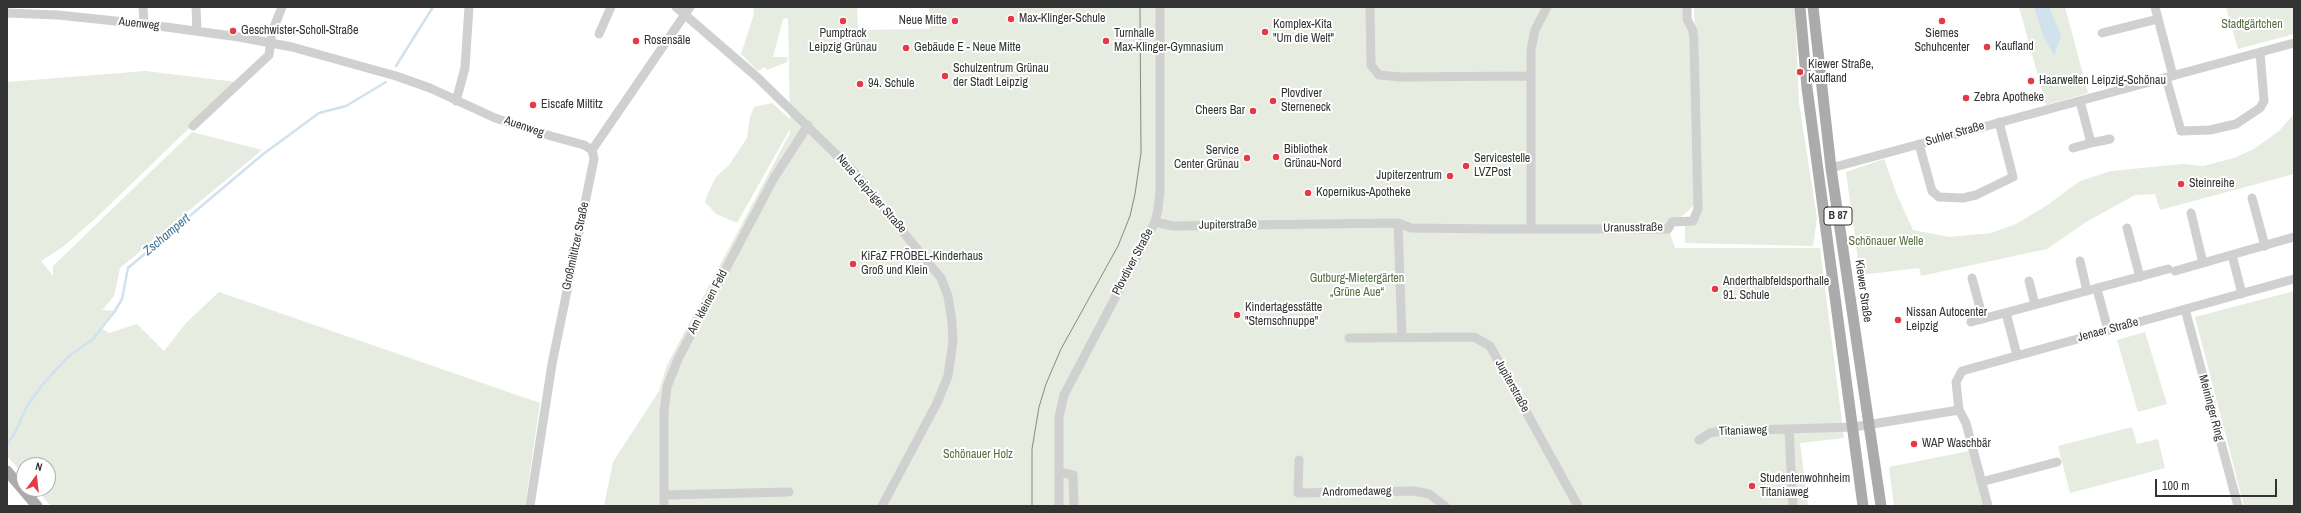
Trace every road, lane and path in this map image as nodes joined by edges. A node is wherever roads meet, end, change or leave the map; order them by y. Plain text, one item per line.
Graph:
1 (143, 7) edge
2 (196, 7) edge
3 (282, 7) edge
4 (469, 7) edge
5 (611, 7) edge
6 (676, 7) edge
7 (1160, 7) edge
8 (1370, 7) edge
9 (1547, 7) edge
10 (1687, 7) edge
11 (1800, 7) edge
12 (1813, 7) edge
13 (2155, 7) edge
14 (688, 10) edge
15 (7, 13) edge
16 (2158, 19) junction
17 (144, 24) junction
18 (197, 31) junction
19 (2102, 33) dead end
20 (599, 34) dead end
21 (269, 42) junction
22 (2294, 43) edge
23 (2260, 52) junction
24 (1530, 76) junction
25 (2170, 77) junction
26 (2080, 100) junction
27 (456, 101) junction
28 (1999, 122) junction
29 (808, 125) junction
30 (193, 126) dead end
31 (2110, 139) dead end
32 (2091, 143) junction
33 (1918, 144) junction
34 (2073, 148) dead end
35 (592, 150) junction
36 (1832, 168) junction
37 (2252, 198) dead end
38 (2191, 213) dead end
39 (1155, 222) junction
40 (1398, 223) junction
41 (1531, 228) junction
42 (2127, 228) dead end
43 (2294, 237) edge
44 (2265, 246) junction
45 (2232, 255) junction
46 (2080, 261) dead end
47 (2203, 263) junction
48 (2140, 277) junction
49 (1972, 278) dead end
50 (2294, 279) edge
51 (2029, 281) dead end
52 (2097, 289) junction
53 (2087, 291) junction
54 (2242, 294) junction
55 (2035, 305) junction
56 (2185, 309) junction
57 (2006, 313) junction
58 (1983, 319) junction
59 (1972, 322) dead end
60 (2108, 330) junction
61 (1349, 338) dead end
62 (1402, 338) junction
63 (2017, 355) junction
64 (1959, 410) junction
65 (1869, 425) junction
66 (1854, 428) junction
67 (1788, 430) junction
68 (1699, 440) dead end
69 (1299, 460) dead end
70 (2057, 462) dead end
71 (7, 471) edge
72 (1059, 472) junction
73 (1981, 482) junction
74 (789, 492) dead end
75 (664, 495) junction
76 (37, 506) edge
77 (530, 506) edge
78 (664, 506) edge
79 (882, 506) edge
80 (1059, 506) edge
81 (1074, 506) edge
82 (1446, 506) edge
83 (1578, 506) edge
84 (1794, 506) edge
85 (1863, 506) edge
86 (1880, 506) edge
87 (1988, 506) edge
88 (2238, 506) edge

1 - 17 street
2 - 18 street
3 - 21 street
4 - 27 street
5 - 20 street
6 - 14 street, Neue Leipziger Straße
7 - 39 street, Plovdiver Straße
8 - 24 street
9 - 24 street
10 - 41 street, Uranusstraße
11 - 66 main road, B 87
12 - 36 main road, Kiewer Straße / B 87
13 - 16 street
14 - 29 street, Neue Leipziger Straße
14 - 35 street
15 - 17 street, Auenweg
16 - 19 street
16 - 25 street
17 - 18 street, Auenweg
18 - 21 street, Auenweg
21 - 27 street, Auenweg
21 - 30 street
22 - 23 street, Suhler Straße
23 - 25 street, Suhler Straße
23 - 25 street
24 - 41 street
25 - 26 street, Suhler Straße
26 - 28 street, Suhler Straße
26 - 32 street
27 - 35 street, Auenweg
28 - 33 street, Suhler Straße
28 - 33 street
29 - 75 street, Am kleinen Feld
29 - 79 street, Neue Leipziger Straße
31 - 32 street
32 - 34 street
33 - 36 street, Suhler Straße
35 - 77 street, Großmiltitzer Straße
36 - 65 main road, Kiewer Straße / B 87
37 - 44 street
38 - 47 street
39 - 40 street, Jupiterstraße
39 - 72 street, Plovdiver Straße
40 - 41 street, Jupiterstraße
40 - 62 street
42 - 48 street
43 - 44 street
44 - 45 street
45 - 47 street
45 - 54 street
46 - 53 street
47 - 48 street
48 - 52 street
49 - 58 street
50 - 54 street, Jenaer Straße
51 - 55 street
52 - 53 street
52 - 60 street
53 - 55 street
54 - 56 street, Jenaer Straße
55 - 57 street
56 - 60 street, Jenaer Straße
56 - 88 street, Meininger Ring
57 - 58 street
57 - 63 street
58 - 59 street
60 - 63 street, Jenaer Straße
61 - 62 street, Jupiterstraße
62 - 83 street, Jupiterstraße
63 - 64 street, Jenaer Straße
64 - 65 street
64 - 73 street
65 - 66 street, Titaniaweg
65 - 86 main road, Kiewer Straße / B 87
66 - 67 street, Titaniaweg
66 - 85 main road, B 87
67 - 68 street, Titaniaweg
67 - 84 street
69 - 82 street, Andromedaweg
70 - 73 street
71 - 76 main road
72 - 80 street, Plovdiver Straße
72 - 81 street
73 - 87 street
74 - 75 street
75 - 78 street, Am kleinen Feld

